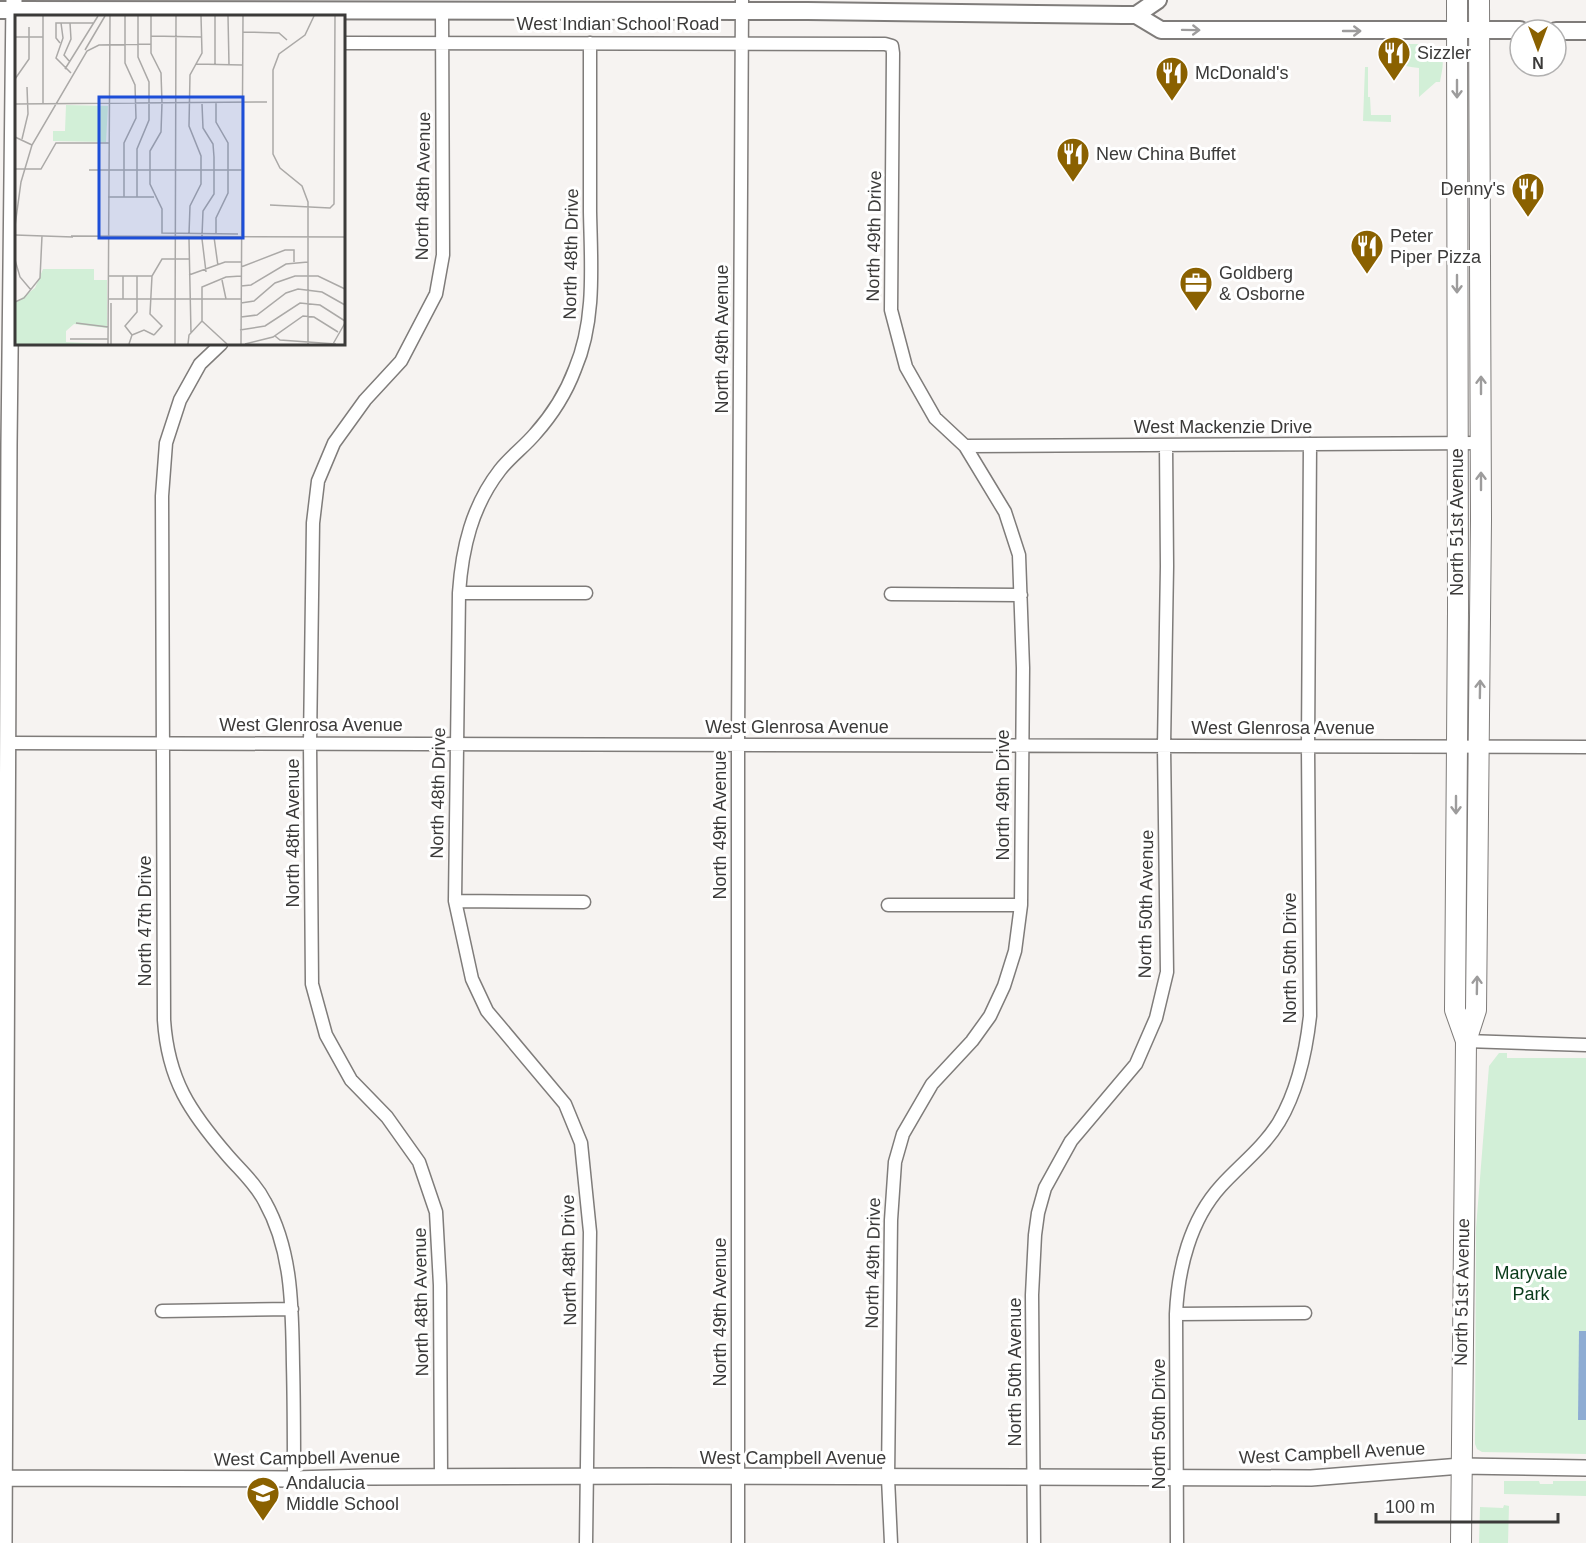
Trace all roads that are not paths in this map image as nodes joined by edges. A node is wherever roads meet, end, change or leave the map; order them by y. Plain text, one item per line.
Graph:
1 (1158, 0) edge
2 (1457, 0) edge
3 (1479, 0) edge
4 (742, 5) edge
5 (310, 6) edge
6 (10, 7) edge
7 (442, 12) junction
8 (1137, 15) junction
9 (1479, 30) junction
10 (1508, 30) edge
11 (1458, 31) junction
12 (1568, 31) edge
13 (1586, 31) edge
14 (345, 43) edge
15 (442, 43) junction
16 (590, 43) junction
17 (741, 44) junction
18 (892, 46) joint
19 (220, 345) edge
20 (1481, 443) junction
21 (1310, 444) junction
22 (1456, 444) junction
23 (1166, 445) junction
24 (965, 446) junction
25 (459, 593) junction
26 (586, 593) dead end
27 (891, 594) dead end
28 (1021, 595) junction
29 (8, 742) junction
30 (163, 743) junction
31 (310, 743) junction
32 (457, 744) junction
33 (738, 745) junction
34 (1021, 746) junction
35 (1164, 746) junction
36 (1308, 746) junction
37 (1456, 747) junction
38 (1479, 747) junction
39 (1586, 747) edge
40 (455, 901) junction
41 (584, 902) dead end
42 (888, 904) dead end
43 (1021, 904) junction
44 (1466, 1041) junction
45 (1586, 1045) edge
46 (292, 1309) junction
47 (162, 1311) dead end
48 (1305, 1313) dead end
49 (1176, 1314) junction
50 (1461, 1466) junction
51 (1586, 1468) edge
52 (441, 1476) junction
53 (586, 1476) junction
54 (739, 1477) junction
55 (2, 1478) edge
56 (888, 1478) junction
57 (1034, 1478) junction
58 (1178, 1478) junction
59 (294, 1479) junction
60 (4, 1543) edge
61 (586, 1543) edge
62 (738, 1543) edge
63 (891, 1543) edge
64 (1034, 1543) edge
65 (1177, 1543) edge
66 (1461, 1543) edge

1 - 8 main road
2 - 11 main road, North 51st Avenue
3 - 9 main road, North 51st Avenue
4 - 7 main road, West Indian School Road
4 - 8 main road, West Indian School Road
4 - 17 street, North 49th Avenue
5 - 6 main road, West Indian School Road
5 - 7 main road, West Indian School Road
6 - 29 street
7 - 15 street, North 48th Avenue
8 -> 11 main road, West Indian School Road
9 - 10 main road, West Indian School Road
9 - 11 main road, West Indian School Road
20 -> 9 main road, North 51st Avenue
11 -> 22 main road, North 51st Avenue
12 - 13 main road
14 - 15 street, West Indian School Road
15 - 16 street, West Indian School Road
15 - 31 street, North 48th Avenue
16 - 17 street, West Indian School Road
16 - 25 street, North 48th Drive
17 - 18 street, West Indian School Road
17 - 33 street, North 49th Avenue
18 - 24 street, North 49th Drive
19 - 30 street, North 47th Drive
20 - 22 street, West Mackenzie Drive
38 -> 20 main road, North 51st Avenue
21 - 22 street, West Mackenzie Drive
21 - 23 street, West Mackenzie Drive
21 - 36 street, North 50th Drive
22 - 37 main road, North 51st Avenue
23 - 24 street, West Mackenzie Drive
23 - 35 street, North 50th Avenue
24 - 28 street, North 49th Drive
25 - 26 street
25 - 32 street, North 48th Drive
27 - 28 street
28 - 34 street, North 49th Drive
29 - 30 street, West Glenrosa Avenue
29 - 55 street
30 - 31 street, West Glenrosa Avenue
30 - 46 street, North 47th Drive
31 - 32 street, West Glenrosa Avenue
31 - 52 street, North 48th Avenue
32 - 33 street, West Glenrosa Avenue
32 - 40 street, North 48th Drive
33 - 34 street, West Glenrosa Avenue
33 - 54 street, North 49th Avenue
34 - 35 street, West Glenrosa Avenue
34 - 43 street, North 49th Drive
35 - 36 street, West Glenrosa Avenue
35 - 57 street, North 50th Avenue
36 - 37 street, West Glenrosa Avenue
36 - 49 street, North 50th Drive
37 - 38 street, West Glenrosa Avenue
37 -> 44 main road, North 51st Avenue
38 - 39 street, West Glenrosa Avenue
44 -> 38 main road, North 51st Avenue
40 - 41 street
40 - 53 street, North 48th Drive
42 - 43 street
43 - 56 street, North 49th Drive
44 - 45 street
44 - 50 main road, North 51st Avenue
46 - 47 street
46 - 59 street, North 47th Drive
48 - 49 street
49 - 58 street, North 50th Drive
50 - 51 street, West Campbell Avenue
50 - 58 street, West Campbell Avenue
50 - 66 main road, North 51st Avenue
52 - 53 street, West Campbell Avenue
52 - 59 street, West Campbell Avenue
53 - 54 street, West Campbell Avenue
53 - 61 street, North 48th Drive
54 - 56 street, West Campbell Avenue
54 - 62 street, North 49th Avenue
55 - 59 street, West Campbell Avenue
55 - 60 street
56 - 57 street, West Campbell Avenue
56 - 63 street, North 49th Drive
57 - 58 street, West Campbell Avenue
57 - 64 street, North 50th Avenue
58 - 65 street, North 50th Drive

